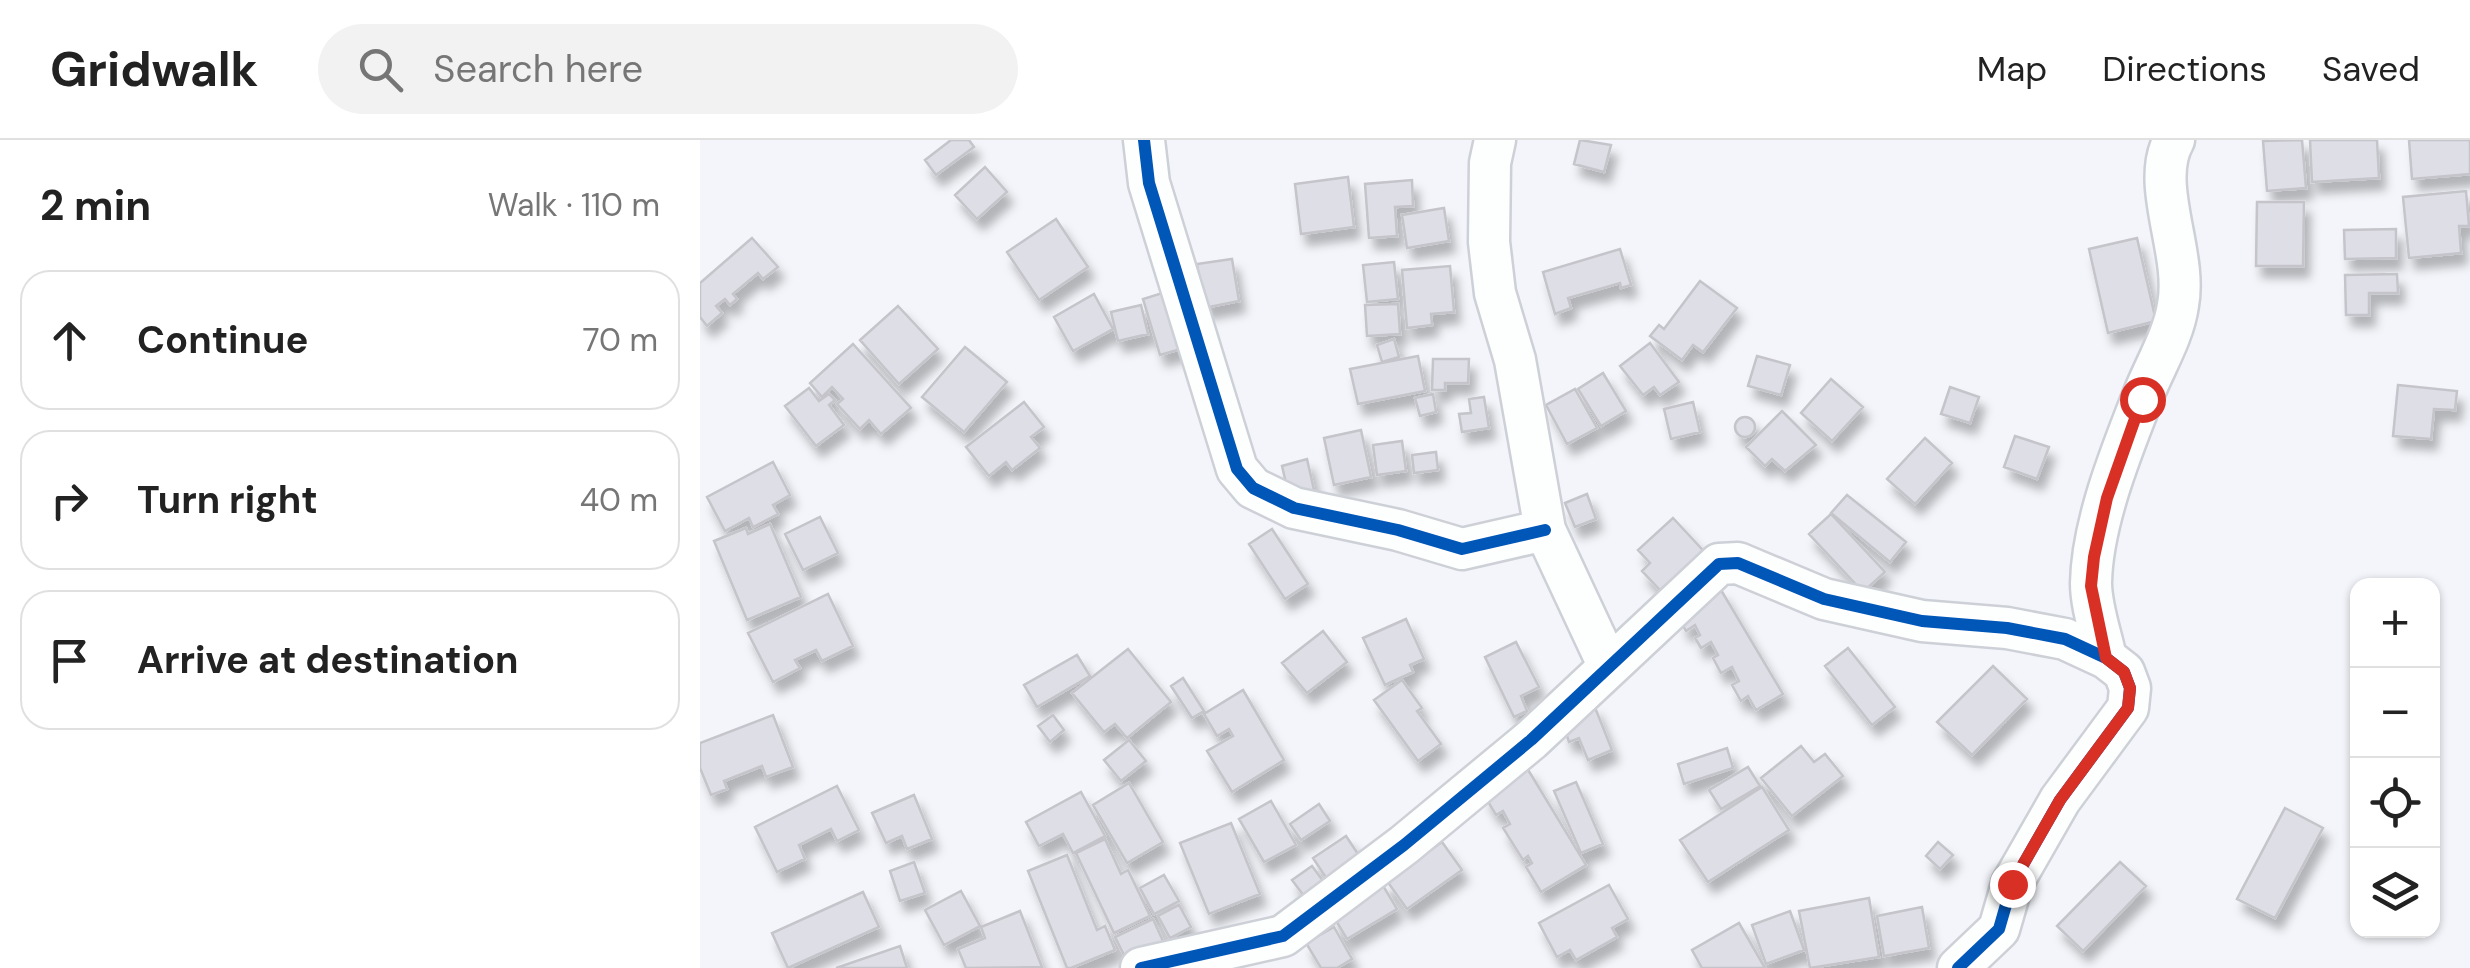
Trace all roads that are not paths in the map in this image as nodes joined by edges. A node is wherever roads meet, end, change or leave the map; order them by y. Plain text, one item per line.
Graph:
1 (1144, 140) edge
2 (1496, 140) edge
3 (2174, 140) edge
4 (1545, 530) junction
5 (2106, 658) junction
6 (1609, 668) junction
7 (1290, 952) edge
8 (1142, 968) edge
9 (1958, 968) edge

1 - 4 street
2 - 4 street
3 - 5 street
4 - 6 street
5 - 6 street
5 - 9 street
6 - 7 street
7 - 8 street

